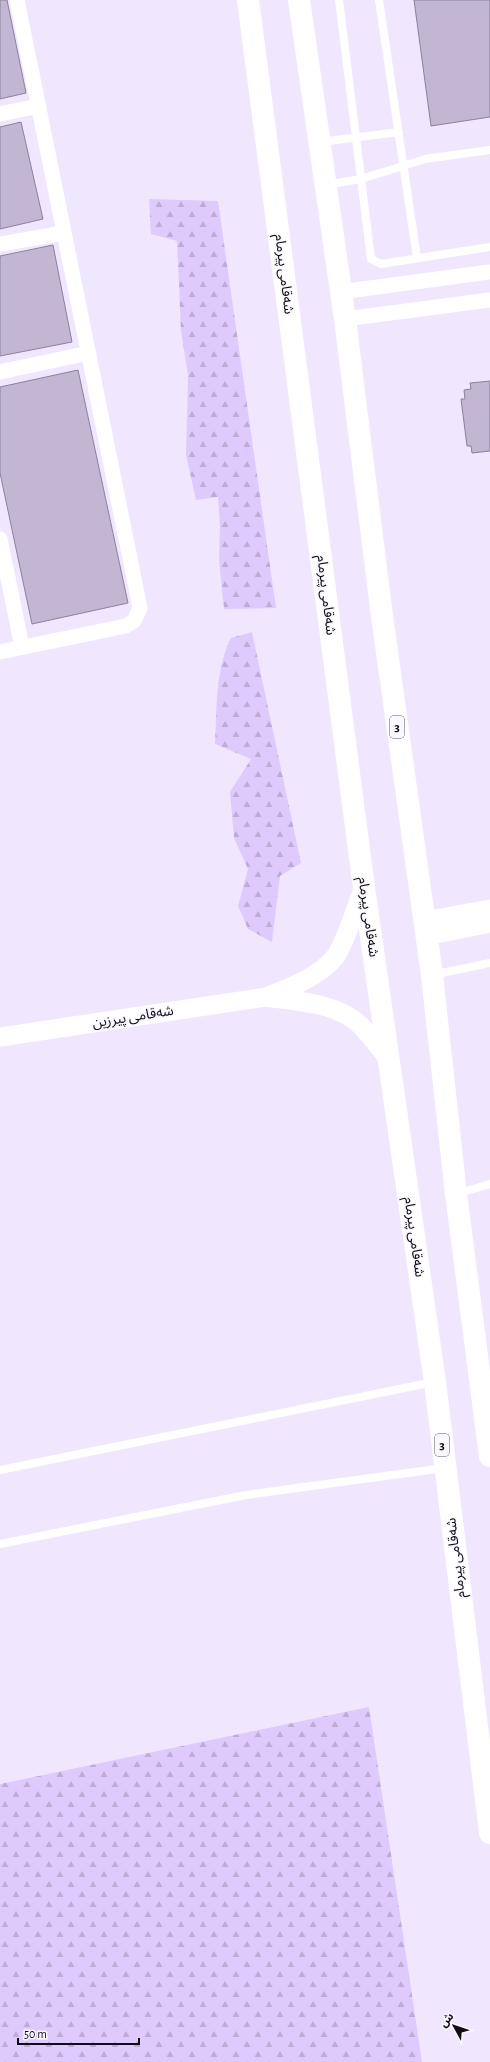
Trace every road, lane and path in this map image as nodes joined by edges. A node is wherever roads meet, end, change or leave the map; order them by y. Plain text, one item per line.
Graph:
1 (17, 0) edge
2 (248, 0) edge
3 (299, 0) edge
4 (339, 0) edge
5 (379, 0) edge
6 (39, 106) junction
7 (0, 114) edge
8 (399, 132) junction
9 (356, 137) junction
10 (318, 142) junction
11 (490, 150) edge
12 (404, 166) junction
13 (361, 179) junction
14 (325, 185) junction
15 (64, 233) junction
16 (0, 244) edge
17 (490, 247) edge
18 (417, 258) junction
19 (490, 272) edge
20 (340, 292) junction
21 (490, 300) edge
22 (344, 319) junction
23 (89, 353) junction
24 (0, 372) edge
25 (0, 539) edge
26 (22, 647) junction
27 (0, 652) edge
28 (364, 888) junction
29 (490, 909) edge
30 (490, 923) edge
31 (425, 928) junction
32 (490, 962) edge
33 (432, 975) junction
34 (266, 997) junction
35 (0, 1038) edge
36 (388, 1058) junction
37 (490, 1184) edge
38 (456, 1194) junction
39 (485, 1375) edge
40 (435, 1382) junction
41 (490, 1456) edge
42 (445, 1468) junction
43 (0, 1470) edge
44 (0, 1544) edge
45 (490, 1833) edge

1 - 6 street
2 - 28 highway, شەقامی پیرمام / 3
3 - 10 highway, 3
4 - 9 lane
5 - 8 lane
6 - 7 street
6 - 15 street
8 - 9 lane
8 - 12 lane
9 - 10 lane
9 - 13 lane
10 - 14 highway, 3
11 - 12 lane
12 - 13 lane
12 - 18 lane
13 - 14 lane
13 - 18 lane
14 - 20 highway, 3
15 - 16 street
15 - 23 street
17 - 18 lane
19 - 20 street
20 - 22 highway, 3
21 - 22 street
22 - 31 highway, 3
23 - 24 street
23 - 26 street
25 - 26 street
26 - 27 street
28 - 34 street
28 - 36 highway, شەقامی پیرمام / 3
29 - 31 street
30 - 31 street
31 - 33 highway, 3
32 - 33 lane
33 - 38 highway, 3
34 - 35 street, شەقامی پیرزین
34 - 36 street
36 - 40 highway, شەقامی پیرمام / 3
37 - 38 lane
38 - 39 highway, 3
39 - 41 highway, 3
40 - 42 highway, شەقامی پیرمام / 3
40 - 43 lane
42 - 44 lane
42 - 45 highway, شەقامی پیرمام / 3

